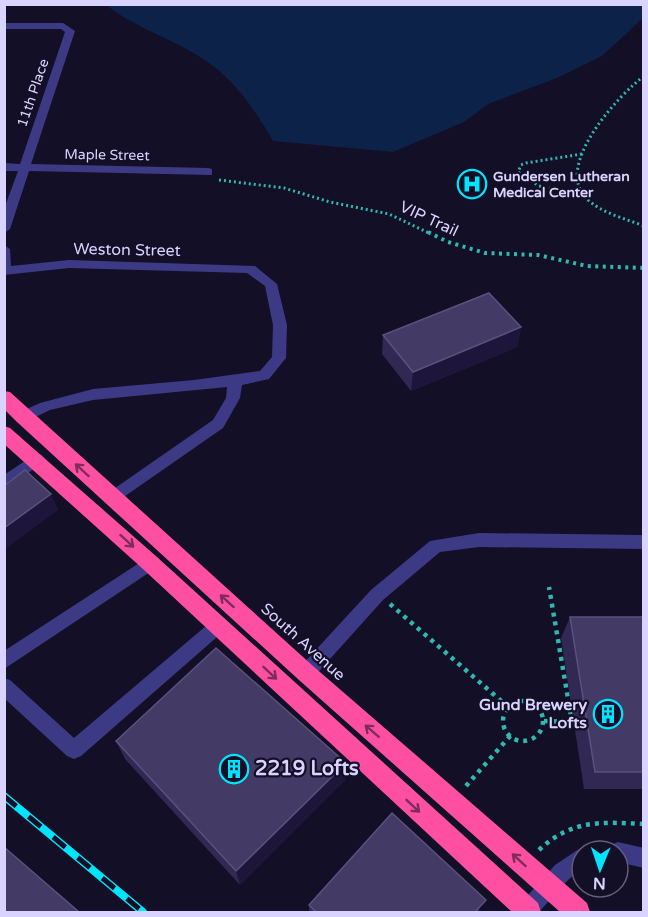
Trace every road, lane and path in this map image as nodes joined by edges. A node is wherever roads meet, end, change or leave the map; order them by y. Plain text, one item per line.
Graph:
1 (4, 26) edge
2 (644, 76) edge
3 (583, 154) junction
4 (4, 167) edge
5 (24, 168) junction
6 (208, 172) joint
7 (584, 196) junction
8 (644, 226) edge
9 (4, 229) edge
10 (4, 249) edge
11 (644, 268) edge
12 (5, 271) edge
13 (235, 380) junction
14 (4, 397) edge
15 (23, 417) junction
16 (4, 433) edge
17 (37, 459) junction
18 (4, 484) edge
19 (113, 497) junction
20 (644, 542) edge
21 (150, 563) junction
22 (549, 588) dead end
23 (378, 594) junction
24 (219, 625) junction
25 (4, 661) edge
26 (306, 673) junction
27 (4, 686) edge
28 (507, 706) junction
29 (544, 721) junction
30 (511, 735) junction
31 (465, 787) dead end
32 (644, 824) edge
33 (526, 866) junction
34 (570, 868) edge
35 (549, 886) junction
36 (527, 912) edge
37 (578, 912) edge

1 - 5 street, 11th Place
2 - 3 path
3 - 7 path
3 - 7 path
4 - 5 street, Maple Street
5 - 6 street, Maple Street
5 - 9 street, 11th Place
6 - 11 path, VIP Trail
7 - 8 path
10 - 12 street
12 - 13 street, Weston Street
13 - 15 street
13 - 19 street
14 - 15 highway, South Avenue
19 -> 15 highway, South Avenue
16 - 17 highway
17 - 18 street
17 -> 21 highway
26 -> 19 highway, South Avenue
20 - 23 street
21 - 24 highway
21 - 25 street
22 - 29 path
23 - 26 street
23 - 28 path
24 - 27 street
24 -> 36 highway
33 -> 26 highway, South Avenue
28 - 29 path
28 - 30 path
29 - 30 path
30 - 31 path
32 - 33 path
33 - 35 highway, South Avenue
34 - 35 street
35 - 36 street
35 - 37 highway, South Avenue

